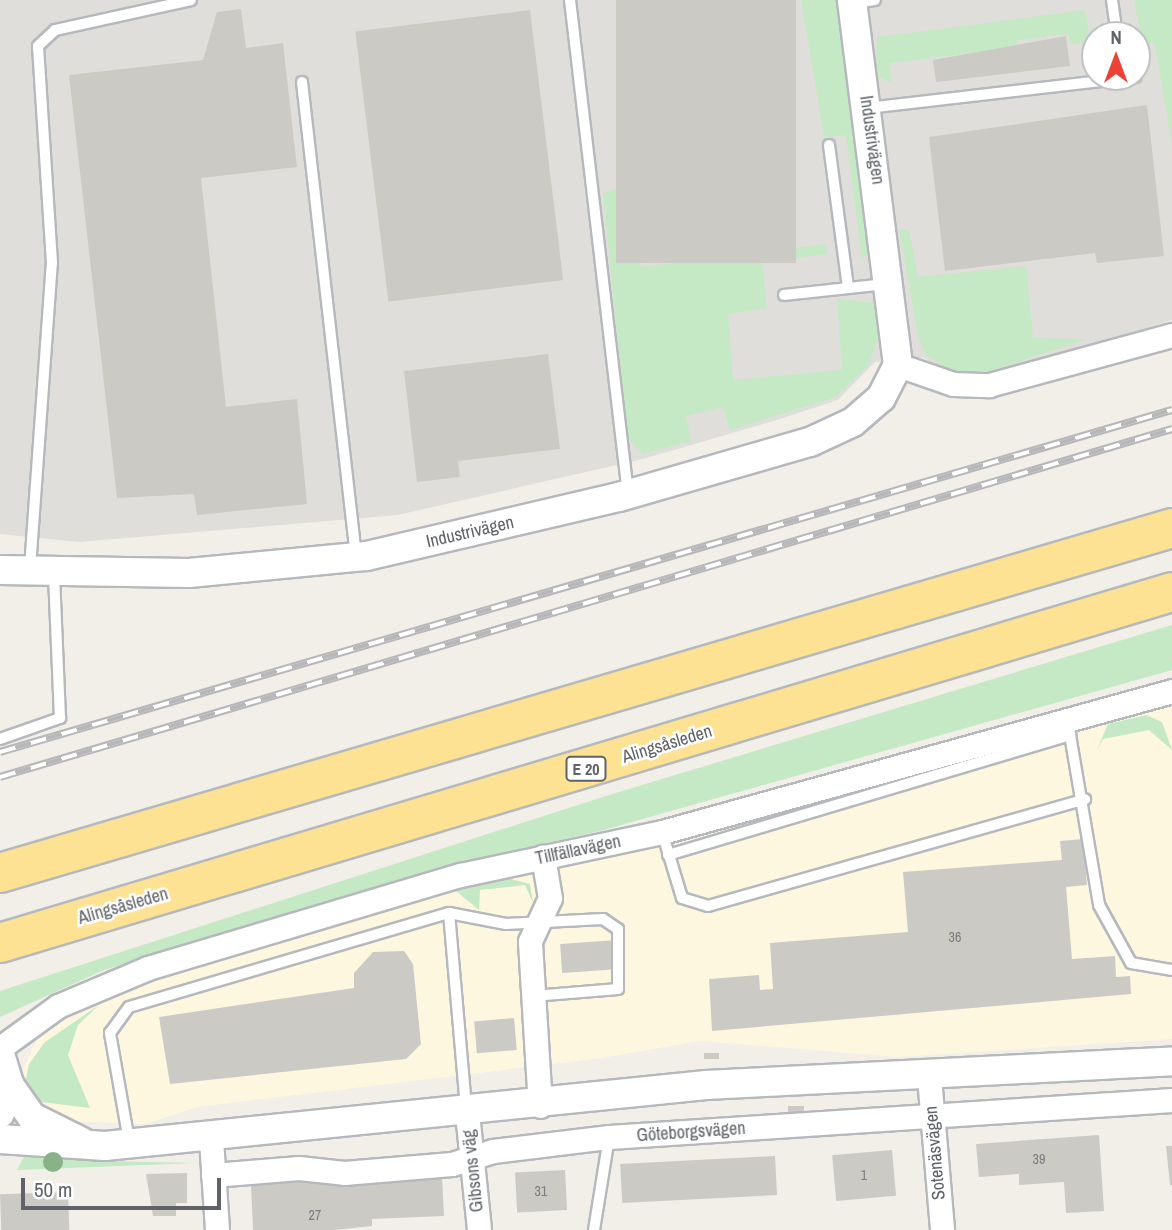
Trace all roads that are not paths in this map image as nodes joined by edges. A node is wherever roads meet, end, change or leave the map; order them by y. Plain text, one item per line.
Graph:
1 (191, 0) edge
2 (569, 0) edge
3 (1112, 0) edge
4 (860, 1) edge
5 (1115, 21) edge
6 (302, 82) dead end
7 (1081, 83) edge
8 (868, 108) junction
9 (829, 145) dead end
10 (891, 284) junction
11 (848, 288) junction
12 (784, 295) dead end
13 (1172, 335) edge
14 (898, 365) junction
15 (628, 494) junction
16 (1172, 528) edge
17 (356, 558) junction
18 (0, 570) edge
19 (42, 572) junction
20 (1172, 592) edge
21 (1172, 691) edge
22 (1068, 727) junction
23 (0, 739) edge
24 (1085, 799) junction
25 (662, 832) junction
26 (668, 855) junction
27 (543, 857) junction
28 (0, 873) edge
29 (449, 914) junction
30 (539, 924) junction
31 (0, 943) edge
32 (1172, 970) edge
33 (531, 996) junction
34 (0, 1048) edge
35 (0, 1054) edge
36 (1172, 1061) edge
37 (929, 1077) junction
38 (10, 1086) junction
39 (1172, 1100) edge
40 (540, 1106) junction
41 (0, 1113) edge
42 (467, 1113) junction
43 (932, 1119) junction
44 (609, 1137) junction
45 (0, 1139) edge
46 (211, 1139) junction
47 (129, 1143) junction
48 (88, 1144) junction
49 (472, 1156) junction
50 (213, 1175) junction
51 (217, 1230) edge
52 (480, 1230) edge
53 (594, 1230) edge
54 (942, 1230) edge

1 - 19 lane
2 - 15 lane
3 - 5 lane
4 - 8 street, Industrivägen
6 - 17 lane
7 - 8 lane
8 - 10 street, Industrivägen
9 - 11 lane
10 - 11 lane
10 - 14 street, Industrivägen
11 - 12 lane
13 - 14 street
14 - 15 street, Industrivägen
15 - 17 street, Industrivägen
16 - 28 highway
17 - 19 street, Industrivägen
18 - 19 street, Industrivägen
19 - 23 lane
20 - 31 highway, Alingsåsleden / E 20
21 - 22 street, Tillfällavägen
22 - 24 lane
22 - 25 street, Tillfällavägen
22 - 26 lane
24 - 26 lane
24 - 32 lane
25 - 26 lane
25 - 27 street, Tillfällavägen
27 - 30 street
27 - 34 street, Tillfällavägen
29 - 30 lane
29 - 42 lane
29 - 47 lane
30 - 33 street
30 - 33 lane
33 - 40 street
35 - 38 street
36 - 37 street
37 - 40 street
37 - 43 street, Sotenäsvägen
38 - 41 street
38 - 48 street
39 - 43 street, Göteborgsvägen
40 - 42 street
42 - 46 street
42 - 49 street, Gibsons väg
43 - 44 street, Göteborgsvägen
43 - 54 street, Sotenäsvägen
44 - 49 street, Göteborgsvägen
44 - 53 lane
45 - 48 street
46 - 47 street
46 - 50 street
47 - 48 street
49 - 50 street, Göteborgsvägen
49 - 52 street, Gibsons väg
50 - 51 street

